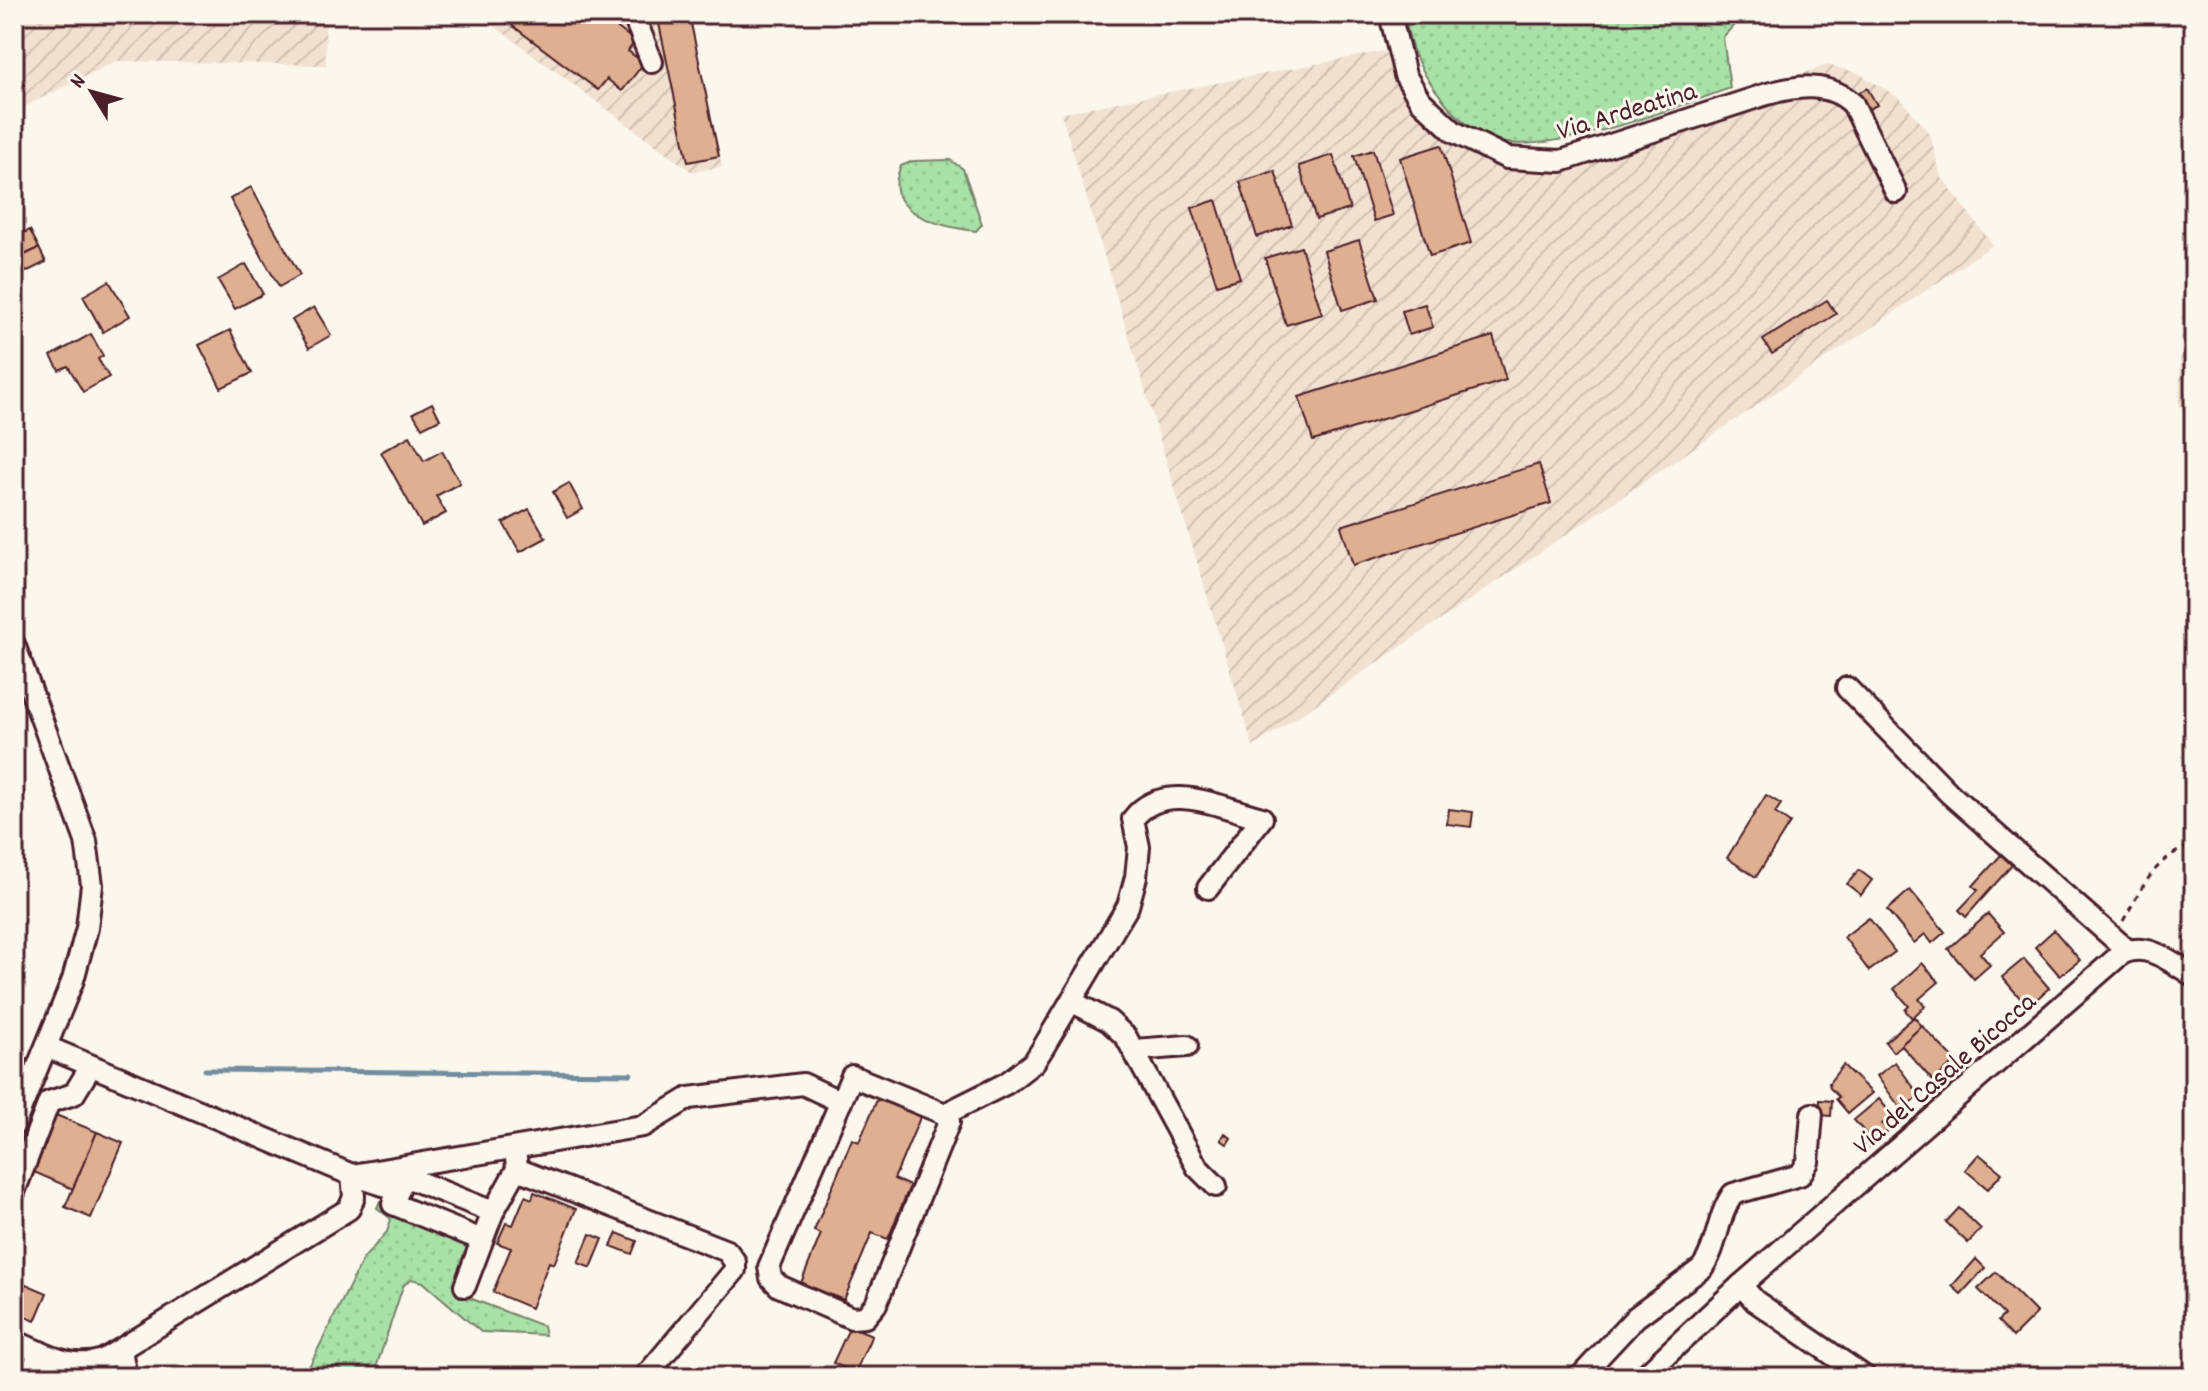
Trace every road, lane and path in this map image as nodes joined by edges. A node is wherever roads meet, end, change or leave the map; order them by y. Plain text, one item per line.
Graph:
1 (633, 14) edge
2 (1390, 14) edge
3 (652, 62) dead end
4 (1896, 192) dead end
5 (14, 644) edge
6 (22, 686) edge
7 (1847, 688) dead end
8 (2194, 845) edge
9 (1208, 888) dead end
10 (2120, 944) junction
11 (2194, 976) edge
12 (1071, 1001) junction
13 (1187, 1046) dead end
14 (47, 1047) junction
15 (1135, 1050) junction
16 (91, 1066) junction
17 (841, 1102) junction
18 (945, 1114) junction
19 (1812, 1114) dead end
20 (14, 1125) edge
21 (515, 1148) junction
22 (517, 1169) junction
23 (352, 1175) junction
24 (1216, 1186) dead end
25 (399, 1190) junction
26 (14, 1192) edge
27 (493, 1212) junction
28 (482, 1240) junction
29 (1741, 1285) junction
30 (465, 1286) dead end
31 (14, 1341) edge
32 (121, 1350) junction
33 (40, 1352) junction
34 (29, 1377) edge
35 (126, 1377) edge
36 (645, 1377) edge
37 (1580, 1377) edge
38 (1643, 1377) edge
39 (1865, 1377) edge

1 - 3 street
2 - 4 street, Via Ardeatina
5 - 6 street
6 - 14 street
7 - 10 street
8 - 10 path
9 - 12 street
10 - 11 street
10 - 29 street, Via del Casale Bicocca
12 - 15 street
12 - 18 street
13 - 15 street
14 - 16 street
14 - 20 street
15 - 24 street
16 - 23 street
16 - 26 street
17 - 18 street
17 - 18 street
17 - 21 street
19 - 37 street
21 - 22 street
21 - 23 street
22 - 27 street
22 - 36 street
23 - 25 street
23 - 32 street
25 - 27 street
25 - 28 street
27 - 28 street
28 - 30 street
29 - 38 street, Via del Casale Bicocca
29 - 39 street
31 - 33 street
32 - 33 street
32 - 35 street
33 - 34 street

